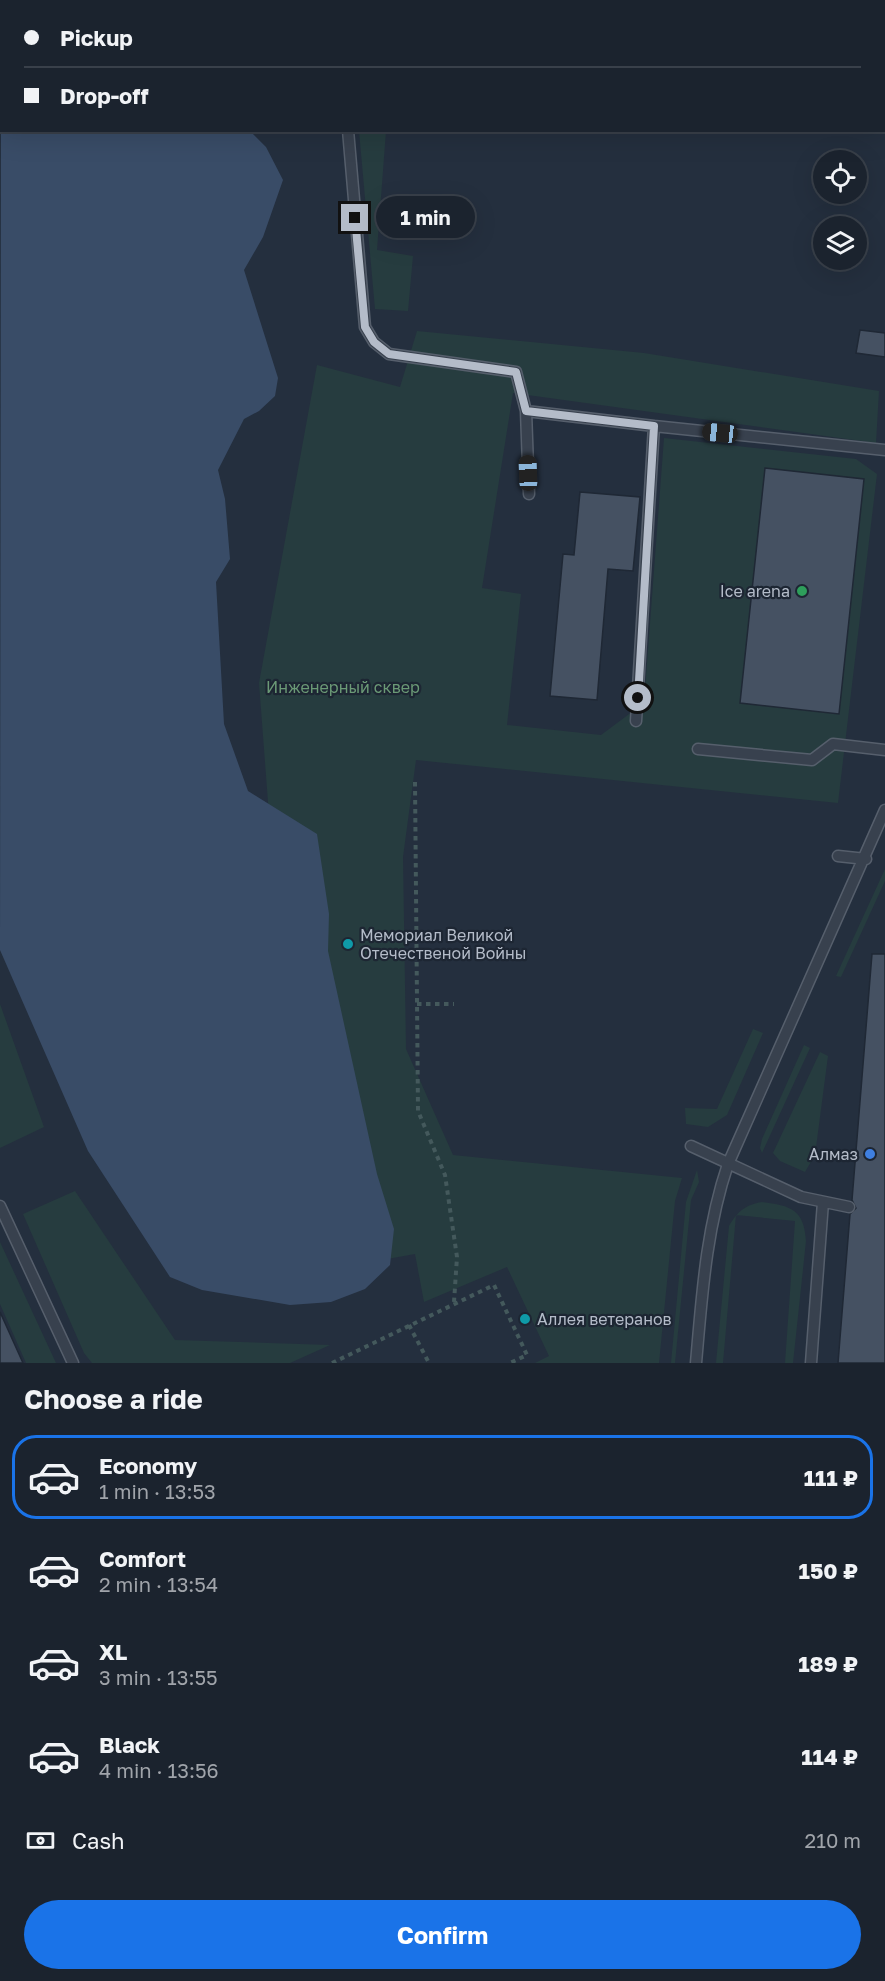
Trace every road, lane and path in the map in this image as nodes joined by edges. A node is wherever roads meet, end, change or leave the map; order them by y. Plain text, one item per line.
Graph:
1 (348, 132) edge
2 (526, 411) junction
3 (654, 426) junction
4 (885, 450) edge
5 (529, 494) dead end
6 (636, 721) dead end
7 (698, 749) dead end
8 (885, 750) edge
9 (415, 782) dead end
10 (885, 810) edge
11 (838, 856) dead end
12 (866, 859) junction
13 (417, 1004) junction
14 (454, 1004) dead end
15 (691, 1146) dead end
16 (728, 1164) junction
17 (823, 1202) junction
18 (0, 1206) edge
19 (849, 1207) dead end
20 (454, 1302) junction
21 (409, 1324) junction
22 (73, 1363) edge
23 (332, 1363) edge
24 (429, 1363) edge
25 (510, 1363) edge
26 (696, 1363) edge
27 (811, 1363) edge

1 - 2 lane
2 - 3 lane
2 - 5 lane
3 - 4 lane
3 - 6 lane
7 - 8 lane
9 - 13 path
10 - 12 lane
11 - 12 lane
12 - 16 lane
13 - 14 path
13 - 20 path
15 - 16 lane
16 - 17 lane
16 - 26 lane
17 - 19 lane
17 - 27 lane
18 - 22 lane
20 - 21 path
20 - 25 path
21 - 23 path
21 - 24 path

